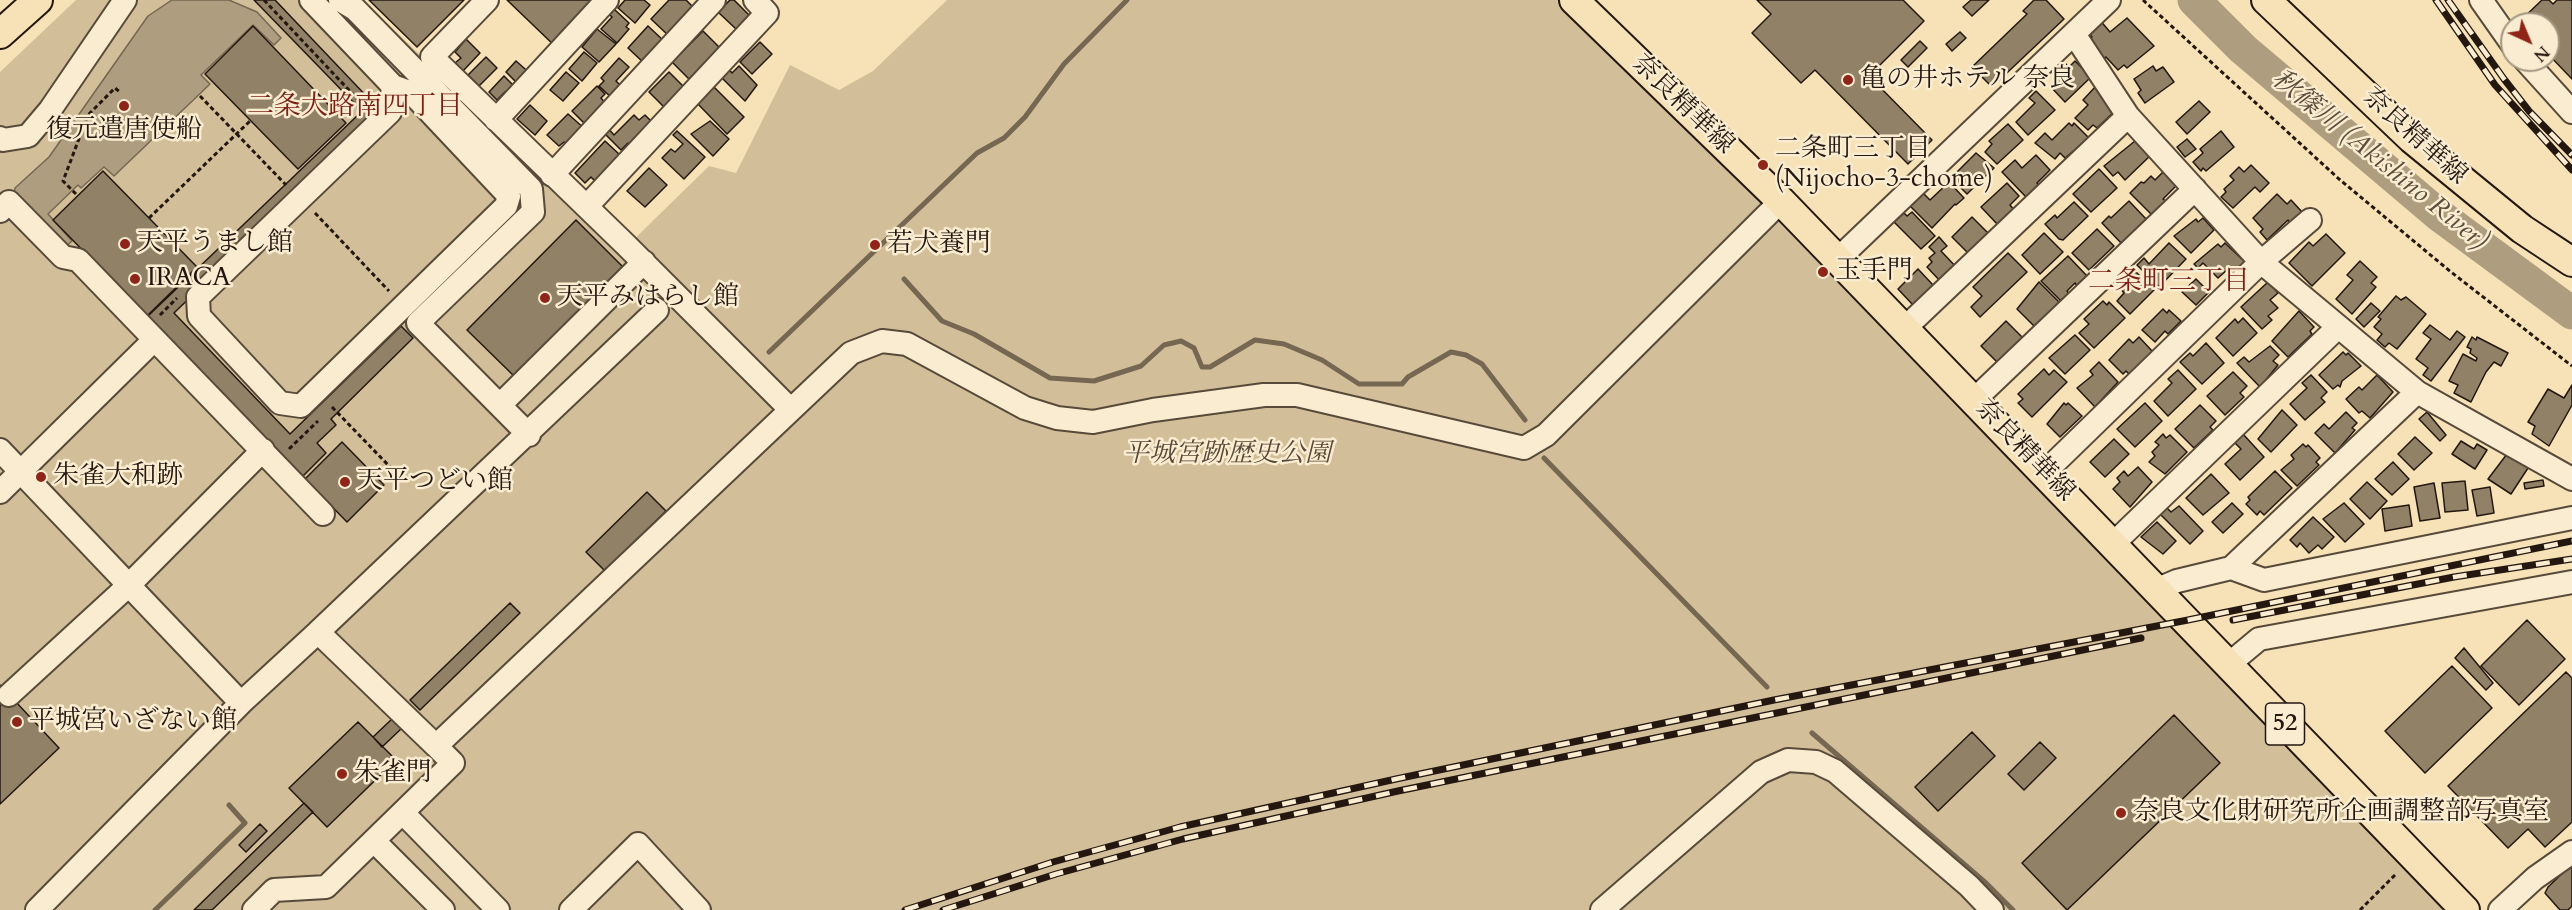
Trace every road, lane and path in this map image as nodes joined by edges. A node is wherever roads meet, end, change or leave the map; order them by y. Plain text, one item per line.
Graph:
1 (8, 0) edge
2 (38, 0) edge
3 (125, 0) edge
4 (264, 0) edge
5 (310, 0) edge
6 (340, 0) edge
7 (487, 0) edge
8 (607, 0) edge
9 (714, 0) edge
10 (755, 0) edge
11 (1574, 0) edge
12 (2109, 0) edge
13 (2143, 0) edge
14 (2266, 0) edge
15 (2481, 0) edge
16 (0, 7) edge
17 (2500, 27) edge
18 (2074, 33) junction
19 (0, 34) edge
20 (2536, 72) edge
21 (393, 86) junction
22 (121, 93) dead end
23 (2572, 112) edge
24 (2128, 116) junction
25 (361, 119) dead end
26 (496, 120) junction
27 (250, 121) dead end
28 (0, 138) edge
29 (552, 175) junction
30 (2195, 189) junction
31 (76, 194) dead end
32 (1781, 201) junction
33 (587, 206) junction
34 (0, 211) edge
35 (149, 218) dead end
36 (2310, 220) dead end
37 (1838, 259) junction
38 (644, 262) junction
39 (2261, 262) junction
40 (2572, 262) edge
41 (184, 291) dead end
42 (657, 310) dead end
43 (2338, 327) junction
44 (1905, 328) junction
45 (154, 340) junction
46 (2572, 366) edge
47 (2417, 392) junction
48 (1975, 399) junction
49 (500, 405) junction
50 (332, 407) dead end
51 (790, 409) junction
52 (529, 435) junction
53 (0, 450) edge
54 (263, 450) junction
55 (391, 468) dead end
56 (21, 472) junction
57 (2045, 472) junction
58 (2572, 478) edge
59 (0, 492) edge
60 (323, 514) dead end
61 (2572, 518) edge
62 (2114, 543) junction
63 (2231, 568) junction
64 (2572, 582) edge
65 (129, 585) junction
66 (2158, 589) junction
67 (318, 632) junction
68 (2229, 664) junction
69 (9, 695) dead end
70 (241, 703) junction
71 (436, 746) junction
72 (403, 813) junction
73 (374, 841) junction
74 (2572, 852) edge
75 (2402, 869) dead end
76 (37, 910) edge
77 (254, 910) edge
78 (443, 910) edge
79 (498, 910) edge
80 (571, 910) edge
81 (699, 910) edge
82 (1602, 910) edge
83 (1992, 910) edge
84 (2360, 910) edge
85 (2465, 910) edge
86 (2500, 910) edge

1 - 16 main road
2 - 19 main road
3 - 28 street
4 - 25 path
5 - 21 street
6 - 49 street
7 - 26 street
8 - 26 street
9 - 29 street
10 - 33 street
11 - 32 main road, 奈良精華線 / 52
12 - 18 street
13 - 46 path
14 - 40 main road, 奈良精華線
15 - 17 street
18 - 24 street
18 - 37 street
20 - 23 street
21 - 21 street
22 - 31 path
24 - 30 street
24 - 44 street
26 - 29 street
27 - 35 path
29 - 33 street
30 - 39 street
30 - 48 street
32 - 37 main road, 奈良精華線 / 52
32 - 51 street
33 - 38 street
34 - 45 street
36 - 39 street
37 - 44 main road, 奈良精華線 / 52
38 - 49 street
38 - 51 street
39 - 43 street
39 - 57 street
41 - 45 path
42 - 52 street
43 - 47 street
43 - 62 street
44 - 48 main road, 奈良精華線 / 52
45 - 54 street
45 - 56 street
47 - 58 street
47 - 63 street
48 - 57 main road, 奈良精華線 / 52
49 - 52 street
50 - 55 path
51 - 71 street
52 - 67 street
53 - 56 street
54 - 60 street
54 - 65 street
56 - 59 street
56 - 65 street
57 - 62 main road, 奈良精華線 / 52
61 - 63 street
62 - 66 main road, 奈良精華線 / 52
63 - 66 street
64 - 68 street
65 - 69 street
65 - 70 street
66 - 68 main road, 奈良精華線 / 52
67 - 70 street
67 - 71 street
68 - 85 main road, 奈良精華線 / 52
70 - 76 street
71 - 72 street
72 - 73 street
72 - 79 street
73 - 77 street
73 - 78 street
74 - 86 street
75 - 84 path
80 - 81 street
82 - 83 street

